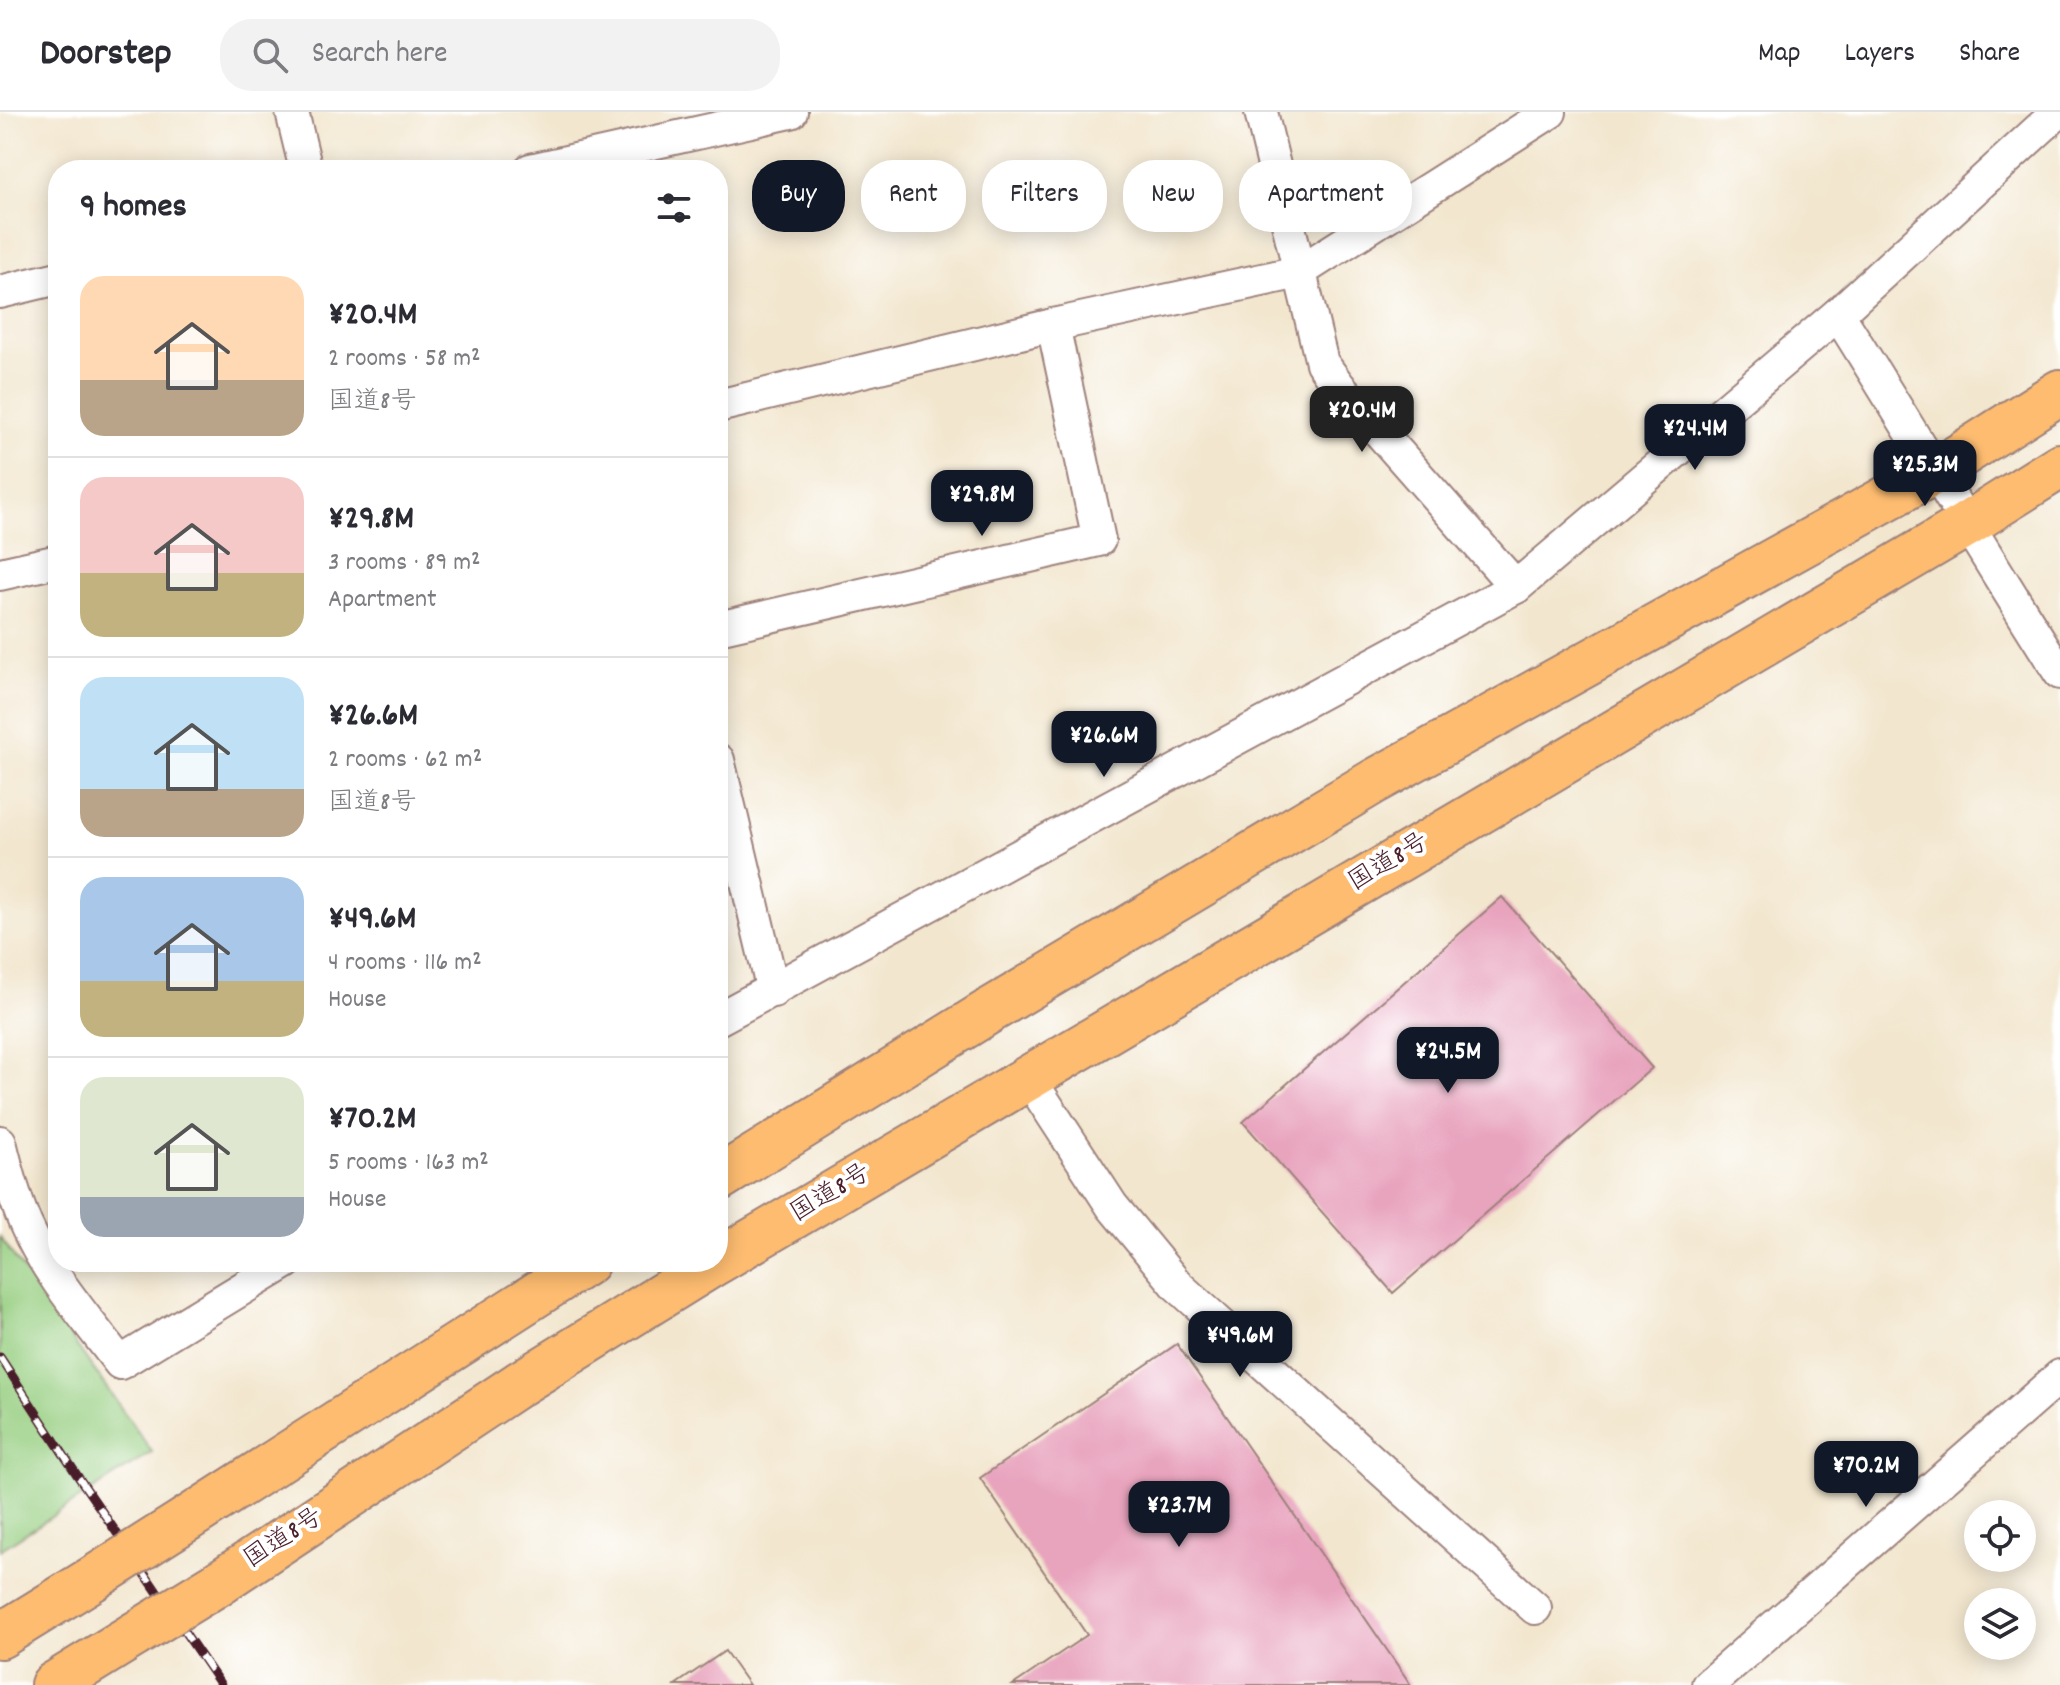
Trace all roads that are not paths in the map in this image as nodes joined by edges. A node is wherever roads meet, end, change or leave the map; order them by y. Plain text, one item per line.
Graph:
1 (292, 112) edge
2 (791, 112) edge
3 (1261, 112) edge
4 (1550, 112) edge
5 (2058, 112) edge
6 (304, 160) edge
7 (575, 160) edge
8 (1299, 272) junction
9 (48, 280) edge
10 (0, 292) edge
11 (1838, 314) junction
12 (1053, 325) junction
13 (2060, 392) edge
14 (728, 404) edge
15 (2060, 466) edge
16 (1936, 471) junction
17 (1966, 525) junction
18 (48, 563) edge
19 (0, 574) edge
20 (1516, 587) junction
21 (728, 626) edge
22 (2060, 673) edge
23 (728, 802) edge
24 (773, 991) junction
25 (728, 1014) edge
26 (1028, 1077) junction
27 (0, 1142) edge
28 (728, 1173) edge
29 (728, 1255) edge
30 (48, 1266) edge
31 (52, 1272) edge
32 (264, 1272) edge
33 (571, 1272) edge
34 (701, 1272) edge
35 (2060, 1376) edge
36 (1535, 1608) dead end
37 (0, 1636) edge
38 (53, 1685) edge
39 (1708, 1685) edge

1 - 6 street
2 - 7 street
3 - 8 street
4 - 8 street
5 - 11 street
8 - 12 street
8 - 20 street
9 - 10 street
11 - 16 street
11 - 20 street
12 - 14 street
12 - 21 street
13 - 16 highway
15 - 17 highway, 国道8号
16 - 17 street
16 - 28 highway
17 - 22 street
17 - 26 highway, 国道8号
18 - 19 street
20 - 24 street
23 - 24 street
24 - 25 street
26 - 29 highway, 国道8号
26 - 36 street
27 - 30 street
31 - 32 street
33 - 37 highway, bridge
34 - 38 highway, 国道8号, bridge
35 - 39 street

